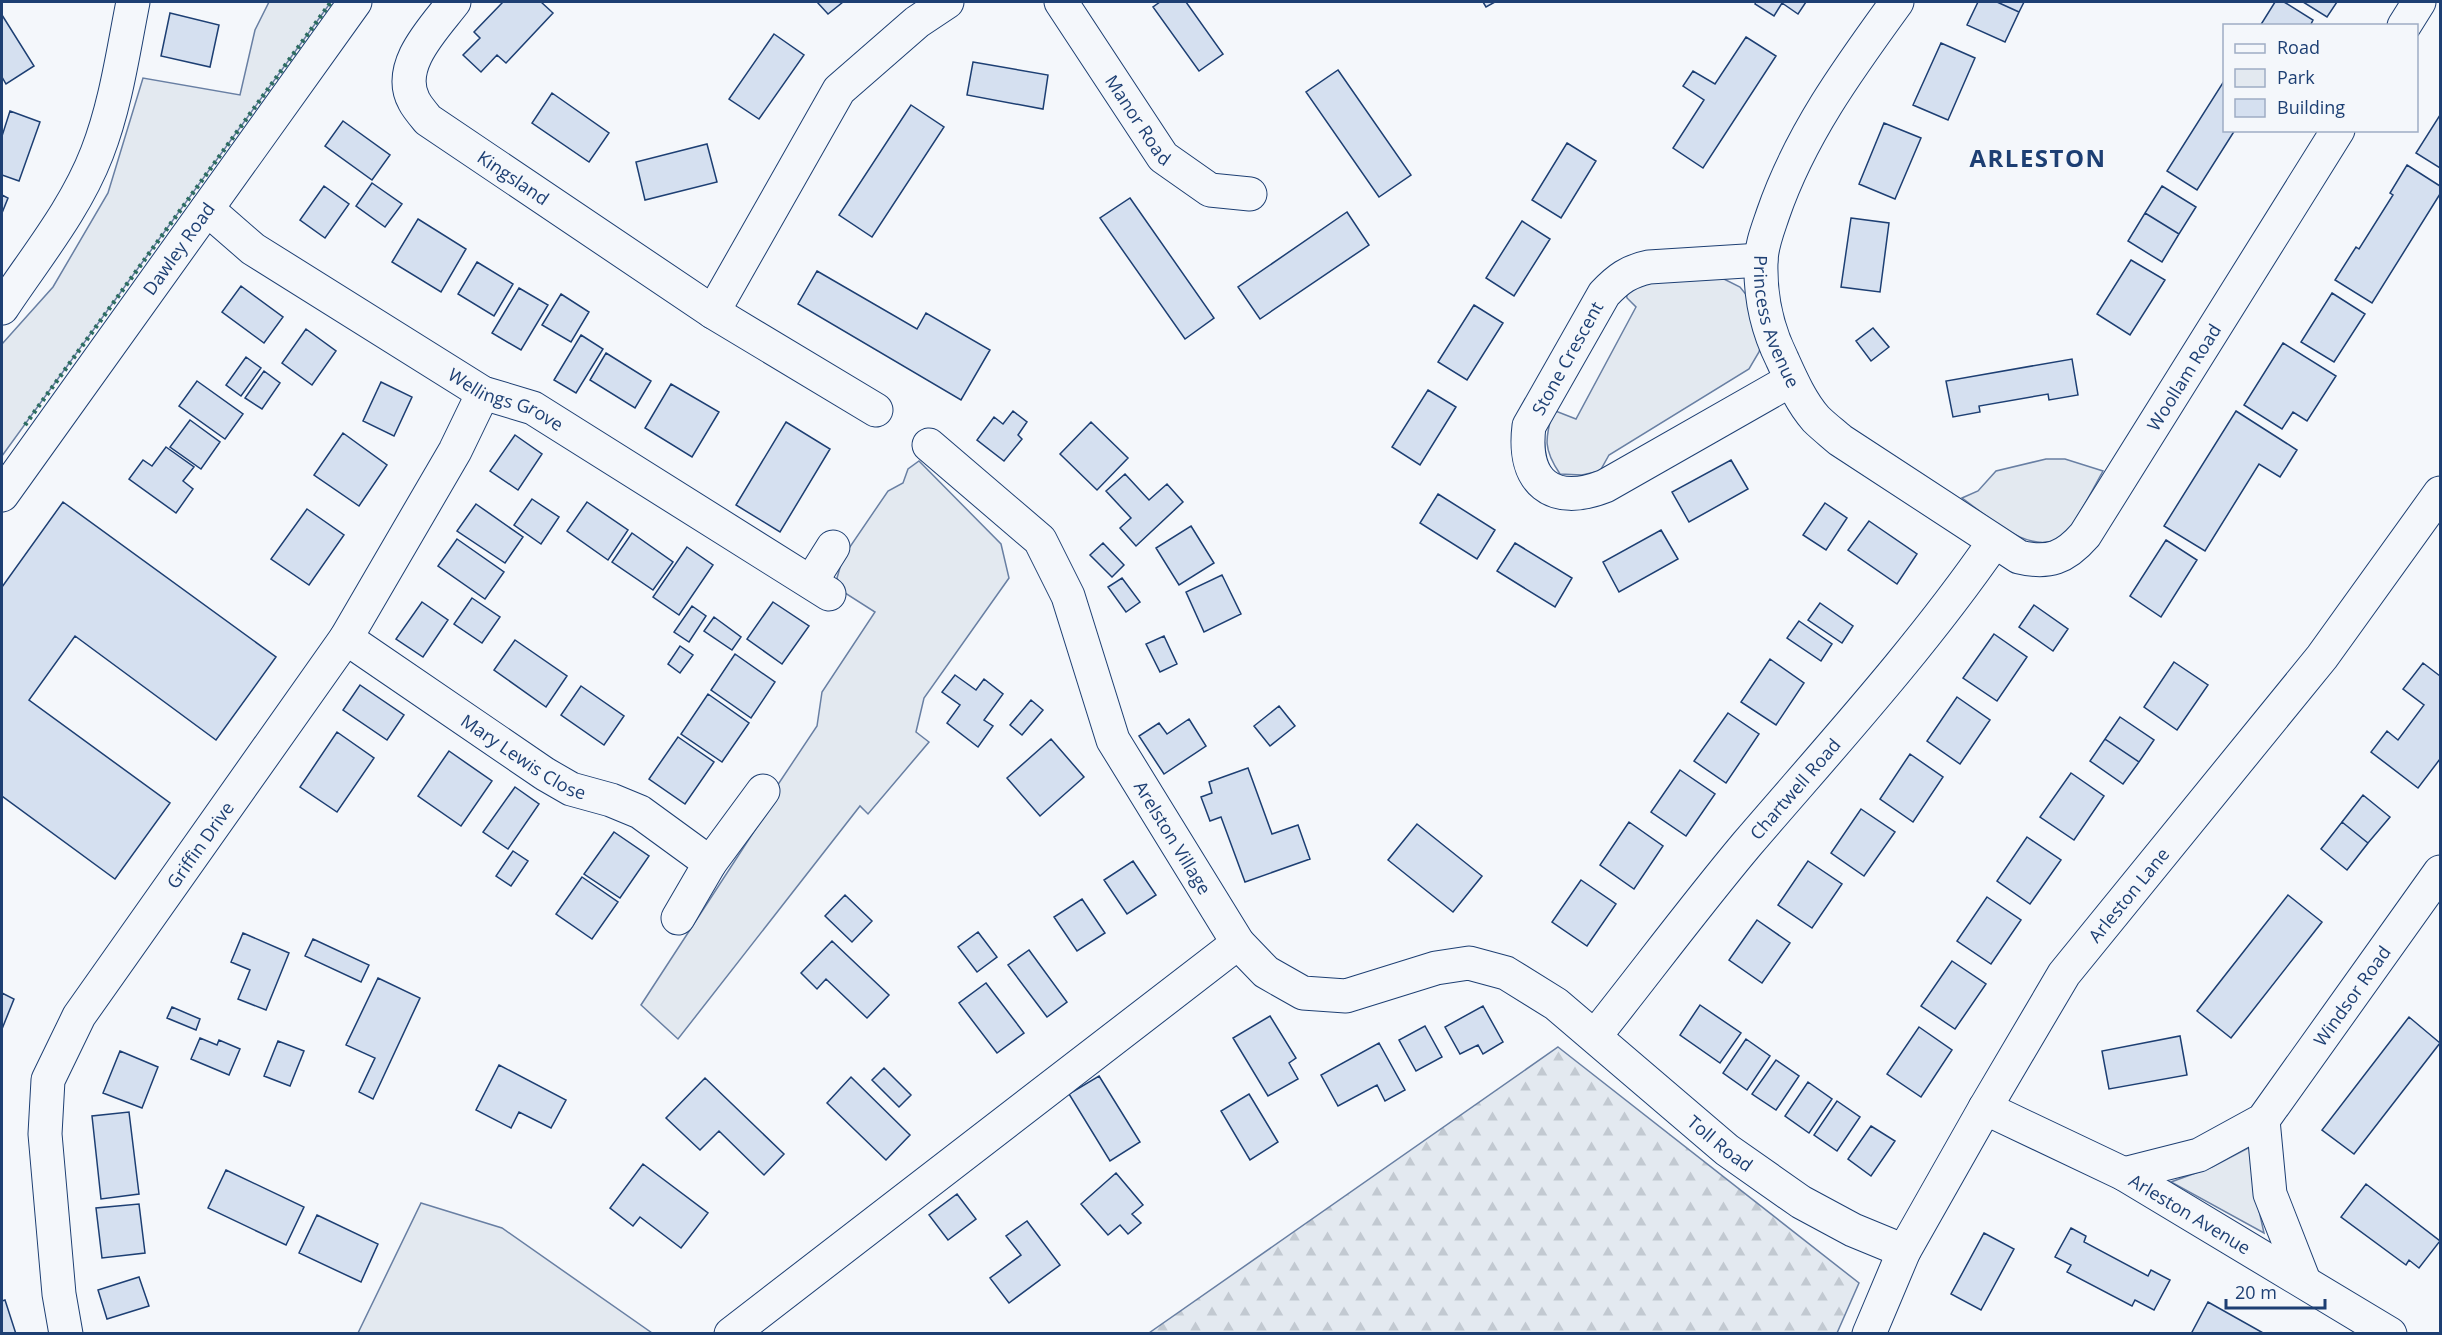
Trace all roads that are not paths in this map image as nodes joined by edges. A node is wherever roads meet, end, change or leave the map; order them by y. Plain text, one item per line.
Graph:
1 (355, 2) edge
2 (454, 2) edge
3 (947, 2) edge
4 (1061, 2) edge
5 (1897, 2) edge
6 (2419, 2) edge
7 (124, 10) edge
8 (2405, 24) edge
9 (2337, 132) edge
10 (1250, 194) dead end
11 (207, 209) junction
12 (1761, 260) junction
13 (2, 308) edge
14 (713, 312) junction
15 (1791, 380) junction
16 (483, 393) junction
17 (876, 410) dead end
18 (929, 445) dead end
19 (2440, 493) edge
20 (2, 495) edge
21 (1994, 542) junction
22 (833, 547) dead end
23 (346, 638) junction
24 (763, 791) dead end
25 (710, 863) junction
26 (2440, 872) edge
27 (2430, 906) edge
28 (678, 918) dead end
29 (1238, 944) junction
30 (1556, 1004) joint
31 (1595, 1036) junction
32 (1985, 1108) junction
33 (2263, 1120) junction
34 (2124, 1174) junction
35 (1904, 1251) junction
36 (2304, 1281) junction
37 (66, 1334) edge
38 (731, 1334) edge
39 (1869, 1334) edge
40 (2390, 1334) edge

1 - 11 street, Dawley Road
2 - 14 street, Kingsland
3 - 14 street
4 - 10 street, Manor Road
5 - 12 street, Princess Avenue
6 - 8 street
7 - 13 street
9 - 21 street, Woollam Road
11 - 16 street, Wellings Grove
11 - 20 street, Dawley Road
12 - 15 street, Princess Avenue
12 - 15 street, Stone Crescent
14 - 17 street, Kingsland
15 - 21 street, Princess Avenue
16 - 22 street, Wellings Grove
16 - 23 street, Griffin Drive
18 - 29 street, Arelston Village
19 - 32 street, Arleston Lane
21 - 31 street, Chartwell Road
23 - 25 street, Mary Lewis Close
23 - 37 street, Griffin Drive
24 - 25 street
25 - 28 street
26 - 27 street, Windsor Road
27 - 33 street, Windsor Road
29 - 30 street, Arelston Village
29 - 38 street
30 - 31 street, Toll Road
31 - 35 street, Toll Road
32 - 34 street, Arleston Avenue
32 - 35 street, Arleston Lane
33 - 34 street, Windsor Road
33 - 36 street
34 - 36 street, Arleston Avenue
35 - 39 street, Arleston Lane
36 - 40 street, Arleston Avenue

